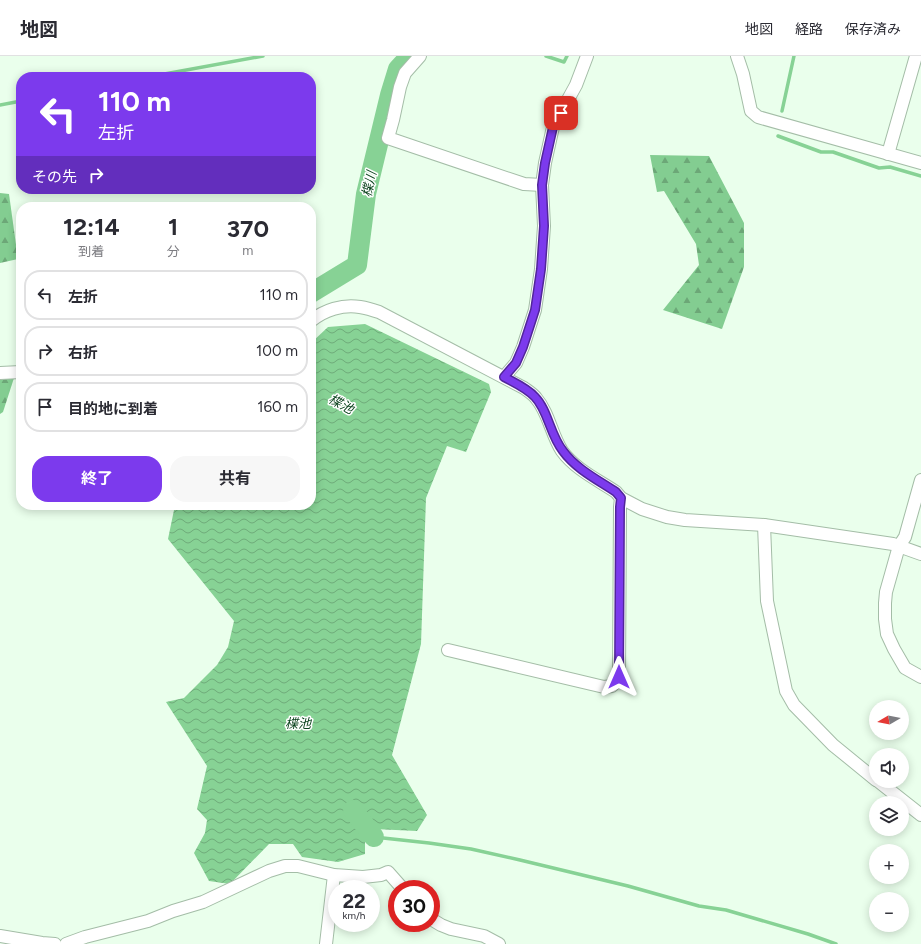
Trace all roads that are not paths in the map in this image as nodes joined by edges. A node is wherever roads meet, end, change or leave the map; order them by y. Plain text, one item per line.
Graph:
1 (420, 56) edge
2 (587, 56) edge
3 (737, 56) edge
4 (916, 56) edge
5 (888, 154) junction
6 (921, 163) edge
7 (542, 185) junction
8 (316, 316) edge
9 (16, 372) edge
10 (0, 373) edge
11 (504, 377) junction
12 (921, 480) edge
13 (621, 498) junction
14 (764, 525) junction
15 (899, 546) junction
16 (921, 554) edge
17 (448, 650) dead end
18 (921, 677) edge
19 (869, 774) edge
20 (887, 788) edge
21 (921, 815) edge
22 (334, 875) junction
23 (395, 880) edge
24 (440, 924) edge
25 (0, 936) edge
26 (55, 944) edge
27 (66, 944) edge
28 (326, 944) edge
29 (499, 944) edge

1 - 7 street
2 - 7 street
3 - 5 street
4 - 5 street
5 - 6 street
7 - 11 street
8 - 11 street
9 - 10 street
11 - 13 street
12 - 15 street
13 - 14 street
13 - 17 street
14 - 15 street
14 - 19 street
15 - 16 street
15 - 18 street
20 - 21 street
22 - 23 street
22 - 27 street
22 - 28 street
24 - 29 street
25 - 26 street

